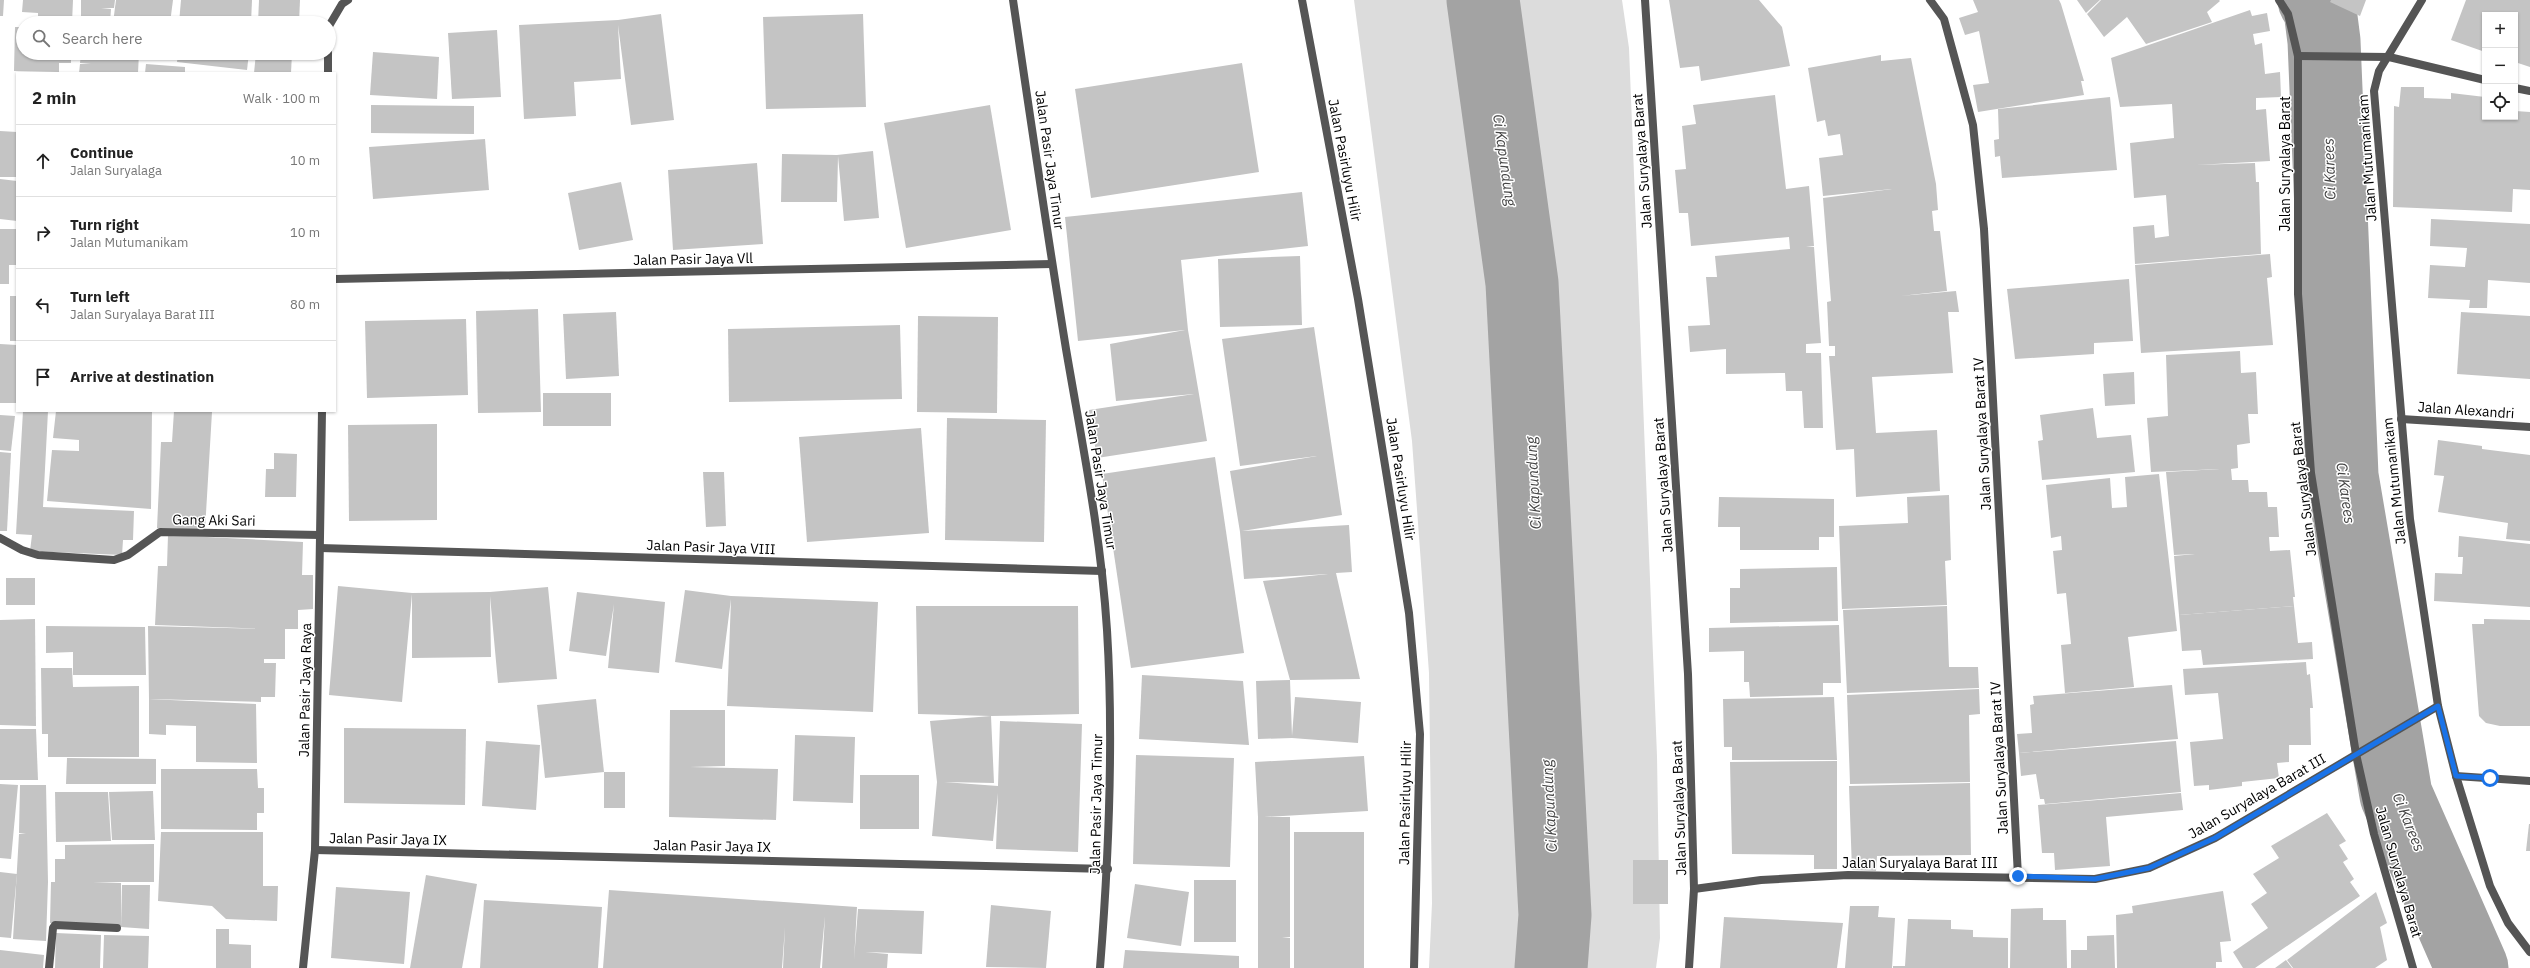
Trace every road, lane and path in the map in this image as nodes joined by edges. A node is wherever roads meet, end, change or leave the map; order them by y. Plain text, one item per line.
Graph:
1 (1013, 0) edge
2 (1302, 0) edge
3 (1645, 0) edge
4 (1930, 0) edge
5 (2279, 0) edge
6 (2422, 0) edge
7 (343, 1) edge
8 (335, 16) edge
9 (2298, 56) junction
10 (2388, 57) junction
11 (328, 60) edge
12 (328, 72) edge
13 (2482, 79) edge
14 (2518, 89) edge
15 (2530, 91) edge
16 (1052, 264) junction
17 (336, 279) edge
18 (322, 412) edge
19 (2401, 419) junction
20 (2530, 427) edge
21 (320, 535) junction
22 (0, 538) edge
23 (320, 548) junction
24 (1102, 571) junction
25 (2438, 706) junction
26 (2358, 753) junction
27 (2456, 776) junction
28 (2530, 781) edge
29 (315, 850) junction
30 (1108, 869) junction
31 (2018, 876) junction
32 (1694, 889) junction
33 (116, 928) dead end
34 (2530, 952) edge
35 (49, 968) edge
36 (304, 968) edge
37 (1100, 968) edge
38 (1414, 968) edge
39 (1689, 968) edge
40 (2413, 968) edge

1 - 16 street, Jalan Pasir Jaya Timur
2 - 38 street, Jalan Pasirluyu Hilir
3 - 32 street, Jalan Suryalaya Barat
4 - 31 street, Jalan Suryalaya Barat IV
5 - 9 street, Jalan Suryalaya Barat
6 - 10 street, Jalan Mutumanikam
7 - 8 street
9 - 10 street
9 - 26 street, Jalan Suryalaya Barat
10 - 13 street
10 - 19 street, Jalan Mutumanikam
11 - 12 street
14 - 15 street
16 - 17 street, Jalan Pasir Jaya Vll
16 - 24 street, Jalan Pasir Jaya Timur
18 - 21 street, Jalan Pasir Jaya Raya
19 - 20 street, Jalan Alexandri
19 - 25 street, Jalan Mutumanikam
21 - 22 street, Gang Aki Sari
21 - 23 street, Jalan Pasir Jaya Raya
23 - 24 street, Jalan Pasir Jaya VIII
23 - 29 street, Jalan Pasir Jaya Raya
24 - 30 street, Jalan Pasir Jaya Timur
25 - 26 street, Jalan Suryalaya Barat III
25 - 27 street, Jalan Mutumanikam
26 - 31 street, Jalan Suryalaya Barat III
26 - 40 street, Jalan Suryalaya Barat
27 - 28 street
27 - 34 street, Jalan Mutumanikam
29 - 30 street, Jalan Pasir Jaya IX
29 - 36 street, Jalan Pasir Jaya Raya
30 - 37 street, Jalan Pasir Jaya Timur
31 - 32 street, Jalan Suryalaya Barat III
32 - 39 street, Jalan Suryalaya Barat
33 - 35 street

